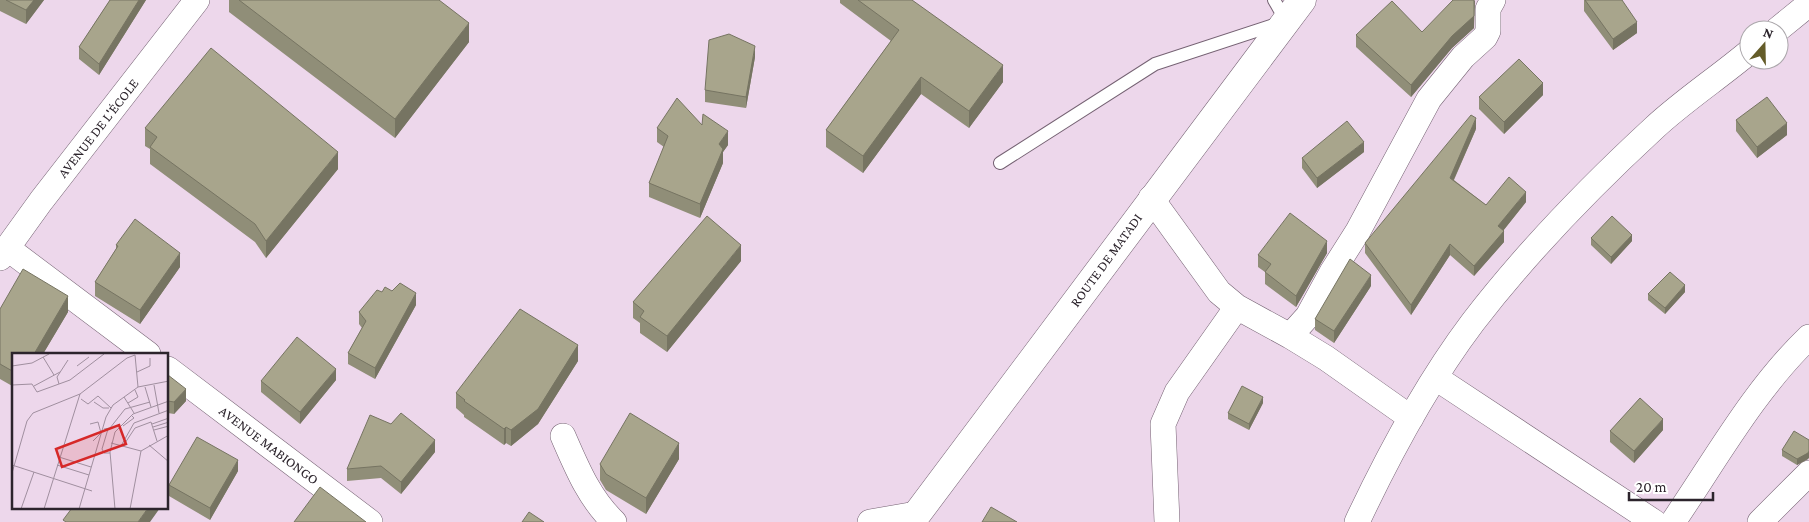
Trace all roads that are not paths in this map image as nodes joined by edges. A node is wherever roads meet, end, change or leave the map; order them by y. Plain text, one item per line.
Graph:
1 (197, 0) edge
2 (1493, 0) edge
3 (1809, 4) edge
4 (1287, 7) edge
5 (1789, 20) edge
6 (1739, 60) edge
7 (1000, 163) dead end
8 (1151, 198) junction
9 (4, 253) edge
10 (1237, 307) junction
11 (1290, 336) junction
12 (1809, 337) edge
13 (147, 353) edge
14 (169, 370) edge
15 (1436, 378) junction
16 (1411, 418) junction
17 (563, 436) dead end
18 (1809, 473) edge
19 (914, 518) edge
20 (370, 522) edge
21 (614, 522) edge
22 (870, 522) edge
23 (1167, 522) edge
24 (1357, 522) edge
25 (1654, 522) edge
26 (1673, 522) edge
27 (1760, 522) edge

1 - 9 street, AVENUE DE L'ÉCOLE
2 - 11 street
3 - 5 street
4 - 7 lane
4 - 8 highway, ROUTE DE MATADI
6 - 15 street
8 - 10 street
8 - 19 highway, ROUTE DE MATADI
9 - 13 street
10 - 11 street
10 - 23 street
11 - 16 street
12 - 26 street
14 - 20 street, AVENUE MABIONGO
15 - 16 street
15 - 25 street
16 - 24 street
17 - 21 street
18 - 27 street
19 - 22 street

